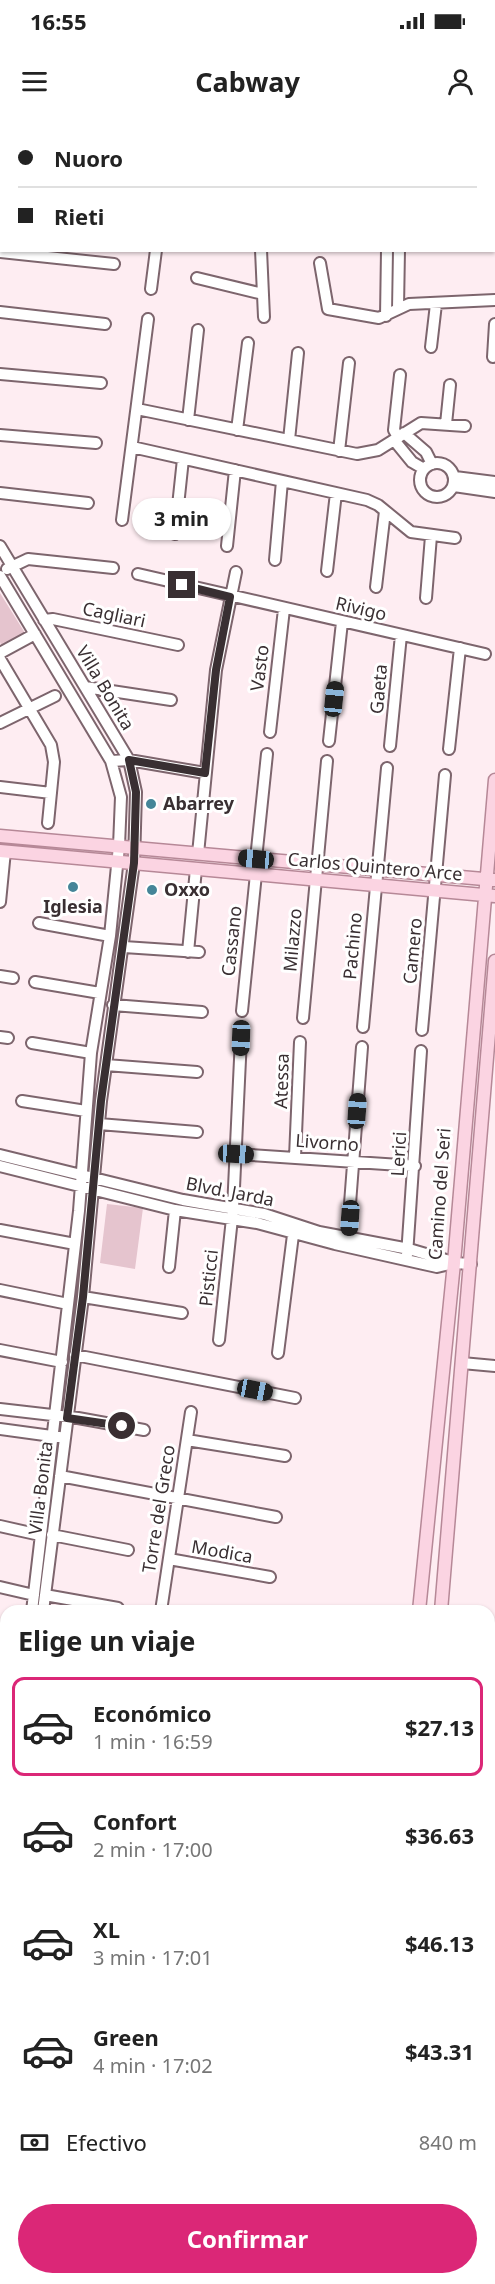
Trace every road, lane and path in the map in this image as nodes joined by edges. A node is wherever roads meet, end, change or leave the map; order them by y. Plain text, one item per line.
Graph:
1 (0, 252) edge
2 (156, 252) edge
3 (261, 252) edge
4 (387, 252) edge
5 (399, 252) edge
6 (320, 263) dead end
7 (114, 264) dead end
8 (197, 278) dead end
9 (151, 289) dead end
10 (263, 294) junction
11 (495, 300) edge
12 (436, 304) junction
13 (398, 308) junction
14 (0, 312) edge
15 (386, 315) junction
16 (264, 317) dead end
17 (147, 319) dead end
18 (105, 324) dead end
19 (495, 324) edge
20 (198, 330) dead end
21 (248, 343) dead end
22 (431, 347) dead end
23 (298, 353) dead end
24 (493, 357) dead end
25 (349, 363) dead end
26 (0, 374) edge
27 (400, 375) dead end
28 (101, 383) dead end
29 (450, 385) dead end
30 (137, 409) junction
31 (188, 420) junction
32 (446, 424) junction
33 (465, 426) dead end
34 (237, 430) junction
35 (0, 435) edge
36 (399, 437) junction
37 (289, 440) junction
38 (96, 443) dead end
39 (132, 447) junction
40 (339, 450) junction
41 (183, 459) junction
42 (428, 467) junction
43 (235, 470) junction
44 (282, 481) junction
45 (454, 481) junction
46 (495, 482) edge
47 (495, 492) edge
48 (0, 493) edge
49 (336, 493) junction
50 (88, 503) dead end
51 (385, 511) junction
52 (122, 520) dead end
53 (175, 534) dead end
54 (431, 536) junction
55 (455, 538) dead end
56 (0, 546) edge
57 (227, 546) dead end
58 (275, 560) dead end
59 (12, 565) junction
60 (113, 568) dead end
61 (327, 571) dead end
62 (138, 573) dead end
63 (236, 573) dead end
64 (0, 575) edge
65 (376, 587) dead end
66 (230, 597) junction
67 (426, 598) dead end
68 (284, 609) junction
69 (44, 620) junction
70 (342, 622) junction
71 (35, 634) junction
72 (401, 635) junction
73 (178, 645) dead end
74 (460, 648) junction
75 (0, 652) edge
76 (485, 654) dead end
77 (0, 659) edge
78 (85, 687) junction
79 (55, 696) dead end
80 (171, 700) dead end
81 (29, 709) junction
82 (0, 723) edge
83 (270, 732) dead end
84 (329, 741) dead end
85 (390, 746) dead end
86 (449, 749) dead end
87 (267, 754) dead end
88 (129, 760) junction
89 (111, 761) junction
90 (327, 761) dead end
91 (387, 768) dead end
92 (205, 773) junction
93 (445, 775) dead end
94 (495, 780) edge
95 (0, 787) edge
96 (51, 793) junction
97 (48, 823) dead end
98 (0, 836) edge
99 (119, 846) junction
100 (135, 848) junction
101 (2, 851) edge
102 (198, 854) junction
103 (256, 859) junction
104 (118, 862) junction
105 (134, 863) junction
106 (317, 864) junction
107 (196, 869) junction
108 (376, 869) junction
109 (256, 874) junction
110 (437, 875) junction
111 (490, 879) edge
112 (315, 880) junction
113 (375, 885) junction
114 (435, 891) junction
115 (490, 896) edge
116 (0, 902) edge
117 (39, 923) dead end
118 (110, 936) junction
119 (124, 947) junction
120 (495, 961) edge
121 (0, 976) edge
122 (13, 978) dead end
123 (35, 982) dead end
124 (100, 993) junction
125 (113, 1005) junction
126 (242, 1011) dead end
127 (202, 1012) dead end
128 (303, 1018) dead end
129 (363, 1027) dead end
130 (422, 1030) dead end
131 (241, 1038) dead end
132 (300, 1041) dead end
133 (32, 1043) dead end
134 (362, 1047) dead end
135 (421, 1051) dead end
136 (91, 1053) junction
137 (106, 1065) junction
138 (197, 1072) dead end
139 (22, 1101) dead end
140 (86, 1111) junction
141 (99, 1124) junction
142 (463, 1127) junction
143 (197, 1132) dead end
144 (479, 1144) junction
145 (236, 1154) junction
146 (0, 1155) edge
147 (295, 1157) junction
148 (353, 1162) junction
149 (0, 1166) edge
150 (415, 1166) junction
151 (94, 1180) junction
152 (81, 1182) junction
153 (93, 1191) junction
154 (175, 1210) junction
155 (232, 1214) junction
156 (294, 1229) junction
157 (0, 1230) edge
158 (347, 1242) junction
159 (75, 1244) junction
160 (408, 1254) junction
161 (454, 1263) junction
162 (471, 1264) junction
163 (169, 1267) dead end
164 (0, 1290) edge
165 (83, 1297) junction
166 (68, 1304) junction
167 (182, 1313) dead end
168 (219, 1340) dead end
169 (0, 1350) edge
170 (278, 1353) dead end
171 (75, 1355) junction
172 (62, 1362) junction
173 (462, 1363) junction
174 (495, 1366) edge
175 (295, 1398) dead end
176 (0, 1409) edge
177 (191, 1412) dead end
178 (55, 1416) junction
179 (67, 1418) junction
180 (0, 1429) edge
181 (144, 1430) dead end
182 (59, 1436) junction
183 (187, 1440) junction
184 (285, 1456) dead end
185 (60, 1476) junction
186 (177, 1497) junction
187 (276, 1517) dead end
188 (0, 1526) edge
189 (46, 1535) junction
190 (128, 1550) dead end
191 (169, 1559) junction
192 (270, 1577) dead end
193 (0, 1587) edge
194 (39, 1595) junction
195 (35, 1605) edge
196 (42, 1605) edge
197 (100, 1605) edge
198 (162, 1605) edge
199 (420, 1605) edge
200 (442, 1605) edge

1 - 7 street
2 - 9 street
3 - 10 street
4 - 15 street
5 - 13 street
6 - 15 street
8 - 10 street
10 - 16 street
11 - 12 street
12 - 13 street
12 - 22 street
13 - 15 street
14 - 18 street
17 - 30 street
19 - 24 street
20 - 31 street
21 - 34 street
23 - 37 street
25 - 40 street
26 - 28 street
27 - 36 street
29 - 32 street
30 - 31 street
30 - 39 street
31 - 34 street
32 - 33 street
32 - 36 street
34 - 37 street
35 - 38 street
36 - 40 street
36 - 42 street
36 - 42 street
37 - 40 street
39 - 41 street
39 - 52 street
41 - 43 street
41 - 53 street
42 - 45 street
42 - 45 street
43 - 44 street
43 - 57 street
44 - 49 street
44 - 58 street
45 - 46 street
45 - 47 street
48 - 50 street
49 - 51 street
49 - 61 street
51 - 54 street
51 - 65 street
54 - 55 street
54 - 67 street
56 - 59 street, Villa Bonita
59 - 60 street
59 - 64 street
59 - 69 street, Villa Bonita
62 - 66 street, Rivigo
63 - 66 street
64 - 71 street, Villa Bonita
66 - 68 street, Rivigo
66 - 92 street
68 - 70 street, Rivigo
68 - 83 street, Vasto
69 - 73 street, Cagliari
69 - 78 street, Villa Bonita
70 - 72 street, Rivigo
70 - 84 street
71 - 75 street
71 - 89 street, Villa Bonita
72 - 74 street, Rivigo
72 - 85 street, Gaeta
74 - 76 street, Rivigo
74 - 86 street
77 - 81 street
78 - 80 street
78 - 88 street, Villa Bonita
79 - 81 street
81 - 82 street
81 - 96 street
87 - 103 street
88 - 89 street
88 - 92 street
88 - 100 street, Villa Bonita
89 - 99 street, Villa Bonita
90 - 106 street, Milazzo
91 - 108 street, Pachino
92 - 102 street
93 - 110 street, Camero
94 - 111 main road, Camino del Seri
95 - 96 street
96 - 97 street
98 - 99 main road, Carlos Quintero Arce
99 - 100 main road, Carlos Quintero Arce
99 - 104 street, Villa Bonita
100 - 102 main road, Carlos Quintero Arce
100 - 105 street, Villa Bonita
101 - 104 main road, Carlos Quintero Arce
101 - 116 street
102 - 103 main road, Carlos Quintero Arce
103 - 106 main road, Carlos Quintero Arce
104 - 105 main road, Carlos Quintero Arce
104 - 118 street, Villa Bonita
105 - 107 main road, Carlos Quintero Arce
105 - 119 street, Villa Bonita
106 - 108 main road, Carlos Quintero Arce
106 - 112 street, Milazzo
107 - 109 main road, Carlos Quintero Arce
107 - 119 street
108 - 110 main road, Carlos Quintero Arce
108 - 113 street, Pachino
109 - 112 main road, Carlos Quintero Arce
109 - 126 street, Cassano
110 - 111 main road, Carlos Quintero Arce
110 - 114 street, Camero
111 - 115 main road, Camino del Seri
112 - 113 main road, Carlos Quintero Arce
112 - 128 street, Milazzo
113 - 114 main road, Carlos Quintero Arce
113 - 129 street, Pachino
114 - 115 main road, Carlos Quintero Arce
114 - 130 street, Camero
115 - 142 main road, Camino del Seri
117 - 118 street
118 - 124 street, Villa Bonita
119 - 125 street, Villa Bonita
120 - 144 main road, Camino del Seri
121 - 122 street
123 - 124 street
124 - 136 street, Villa Bonita
125 - 127 street
125 - 137 street, Villa Bonita
131 - 145 street, Pisticci
132 - 147 street, Atessa
133 - 136 street
134 - 148 street
135 - 150 street, Lerici
136 - 140 street, Villa Bonita
137 - 138 street
137 - 141 street, Villa Bonita
139 - 140 street
140 - 152 street, Villa Bonita
141 - 143 street
141 - 151 street, Villa Bonita
142 - 144 main road
142 - 161 main road, Camino del Seri
144 - 162 main road, Camino del Seri
145 - 147 street, Livorno
145 - 155 street, Pisticci
146 - 152 street, Blvd. Jarda
147 - 148 street, Livorno
148 - 150 street, Livorno
148 - 158 street
149 - 152 street, Blvd. Jarda
150 - 160 street, Lerici
151 - 152 street, Blvd. Jarda
151 - 153 street, Villa Bonita
151 - 155 street, Blvd. Jarda
152 - 153 street, Blvd. Jarda
152 - 159 street, Villa Bonita
153 - 154 street, Blvd. Jarda
153 - 165 street, Villa Bonita
154 - 155 street, Blvd. Jarda
154 - 163 street
155 - 156 street, Blvd. Jarda
155 - 168 street, Pisticci
156 - 158 street, Blvd. Jarda
156 - 170 street
157 - 159 street
158 - 160 street, Blvd. Jarda
159 - 166 street, Villa Bonita
160 - 161 street, Blvd. Jarda
161 - 162 street, Blvd. Jarda
161 - 199 main road, Camino del Seri
162 - 173 main road, Camino del Seri
164 - 166 street
165 - 167 street
165 - 171 street, Villa Bonita
166 - 172 street, Villa Bonita
169 - 172 street
171 - 175 street
171 - 179 street, Villa Bonita
172 - 178 street, Villa Bonita
173 - 174 street
173 - 200 main road, Camino del Seri
176 - 178 street
177 - 183 street, Torre del Greco
178 - 179 street
178 - 182 street, Villa Bonita
179 - 181 street
179 - 182 street, Villa Bonita
180 - 182 street
182 - 185 street, Villa Bonita
182 - 189 street, Villa Bonita
183 - 184 street
183 - 186 street, Torre del Greco
185 - 186 street
185 - 189 street, Villa Bonita
186 - 187 street
186 - 191 street, Torre del Greco
188 - 189 street
189 - 190 street
189 - 194 street, Villa Bonita
191 - 192 street, Modica
191 - 198 street, Torre del Greco
193 - 194 street
194 - 195 street, Villa Bonita
194 - 196 street, Villa Bonita
194 - 197 street

